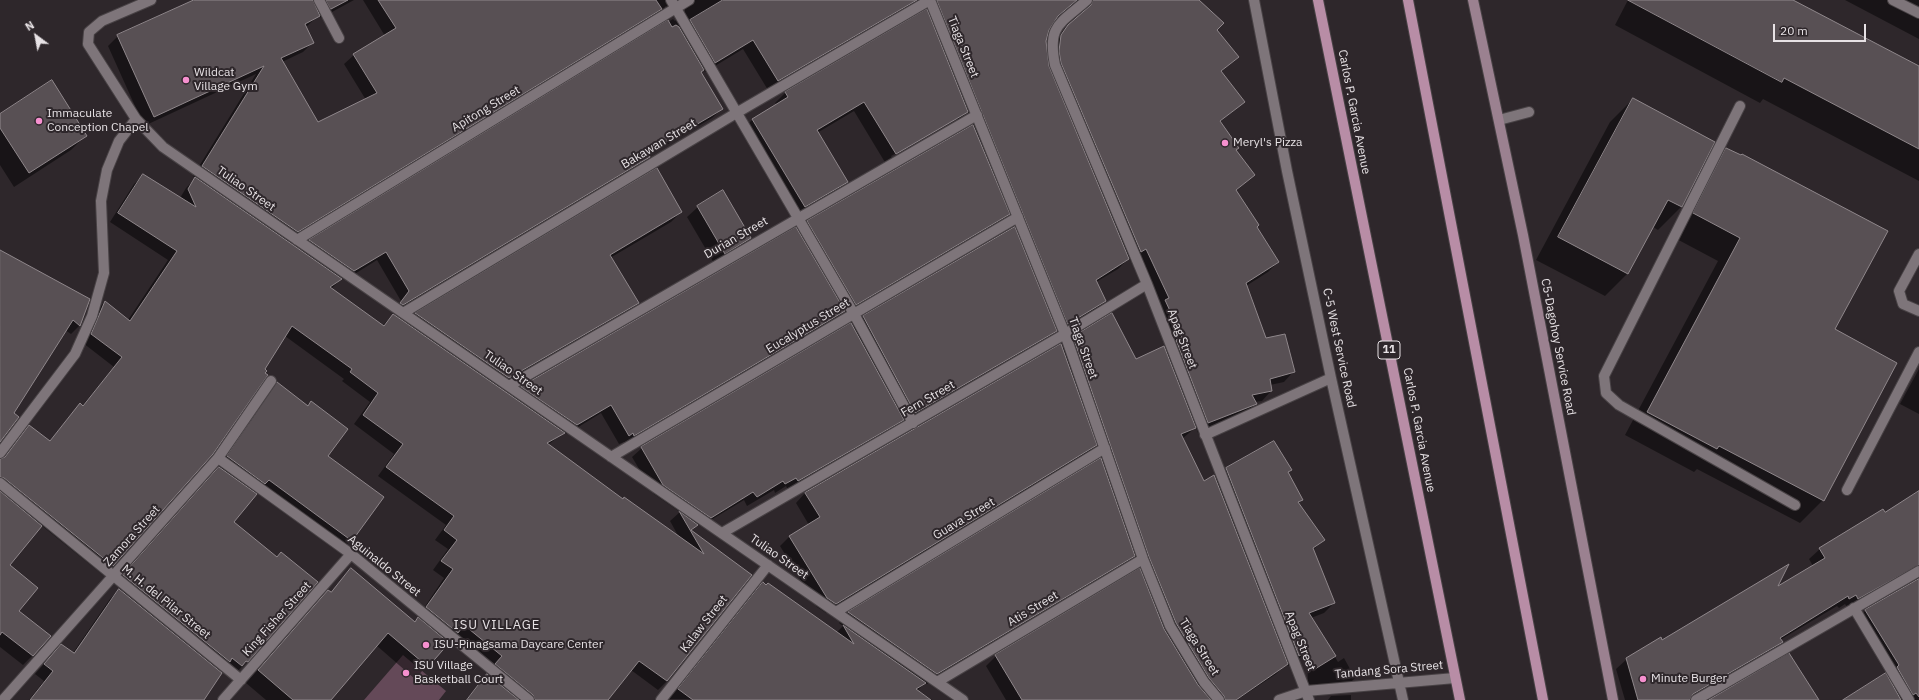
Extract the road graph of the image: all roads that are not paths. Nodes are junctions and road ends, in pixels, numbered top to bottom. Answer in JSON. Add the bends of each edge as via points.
{"nodes":[{"id":1,"x":151,"y":0,"type":"edge"},
{"id":2,"x":319,"y":0,"type":"edge"},
{"id":3,"x":689,"y":0,"type":"edge"},
{"id":4,"x":930,"y":0,"type":"edge"},
{"id":5,"x":1087,"y":0,"type":"edge"},
{"id":6,"x":1254,"y":0,"type":"edge"},
{"id":7,"x":1318,"y":0,"type":"edge"},
{"id":8,"x":1408,"y":0,"type":"edge"},
{"id":9,"x":1474,"y":0,"type":"edge"},
{"id":10,"x":1893,"y":0,"type":"edge"},
{"id":11,"x":673,"y":4,"type":"edge"},
{"id":12,"x":1919,"y":13,"type":"edge"},
{"id":13,"x":339,"y":38,"type":"dead end"},
{"id":14,"x":1740,"y":106,"type":"dead end"},
{"id":15,"x":738,"y":112,"type":"junction"},
{"id":16,"x":1529,"y":112,"type":"dead end"},
{"id":17,"x":977,"y":115,"type":"junction"},
{"id":18,"x":136,"y":119,"type":"junction"},
{"id":19,"x":1499,"y":120,"type":"junction"},
{"id":20,"x":798,"y":217,"type":"junction"},
{"id":21,"x":1018,"y":217,"type":"junction"},
{"id":22,"x":297,"y":240,"type":"junction"},
{"id":23,"x":1919,"y":254,"type":"edge"},
{"id":24,"x":1147,"y":284,"type":"junction"},
{"id":25,"x":1919,"y":311,"type":"edge"},
{"id":26,"x":403,"y":313,"type":"junction"},
{"id":27,"x":854,"y":314,"type":"junction"},
{"id":28,"x":1065,"y":334,"type":"junction"},
{"id":29,"x":1919,"y":352,"type":"edge"},
{"id":30,"x":1331,"y":378,"type":"junction"},
{"id":31,"x":271,"y":381,"type":"dead end"},
{"id":32,"x":509,"y":386,"type":"junction"},
{"id":33,"x":913,"y":423,"type":"junction"},
{"id":34,"x":1205,"y":436,"type":"junction"},
{"id":35,"x":1105,"y":448,"type":"junction"},
{"id":36,"x":0,"y":453,"type":"edge"},
{"id":37,"x":611,"y":457,"type":"junction"},
{"id":38,"x":218,"y":458,"type":"junction"},
{"id":39,"x":0,"y":483,"type":"edge"},
{"id":40,"x":1847,"y":490,"type":"dead end"},
{"id":41,"x":1795,"y":504,"type":"dead end"},
{"id":42,"x":722,"y":533,"type":"junction"},
{"id":43,"x":351,"y":554,"type":"junction"},
{"id":44,"x":1143,"y":559,"type":"junction"},
{"id":45,"x":768,"y":565,"type":"junction"},
{"id":46,"x":1919,"y":571,"type":"edge"},
{"id":47,"x":114,"y":576,"type":"junction"},
{"id":48,"x":1854,"y":608,"type":"junction"},
{"id":49,"x":836,"y":612,"type":"junction"},
{"id":50,"x":1456,"y":678,"type":"junction"},
{"id":51,"x":241,"y":680,"type":"junction"},
{"id":52,"x":937,"y":682,"type":"junction"},
{"id":53,"x":1400,"y":682,"type":"junction"},
{"id":54,"x":1307,"y":696,"type":"edge"},
{"id":55,"x":2,"y":700,"type":"edge"},
{"id":56,"x":223,"y":700,"type":"edge"},
{"id":57,"x":529,"y":700,"type":"edge"},
{"id":58,"x":661,"y":700,"type":"edge"},
{"id":59,"x":963,"y":700,"type":"edge"},
{"id":60,"x":1219,"y":700,"type":"edge"},
{"id":61,"x":1279,"y":700,"type":"edge"},
{"id":62,"x":1403,"y":700,"type":"edge"},
{"id":63,"x":1460,"y":700,"type":"edge"},
{"id":64,"x":1543,"y":700,"type":"edge"},
{"id":65,"x":1613,"y":700,"type":"edge"},
{"id":66,"x":1696,"y":700,"type":"edge"},
{"id":67,"x":1909,"y":700,"type":"edge"}],
"edges":[{"from":1,"to":18,"type":"street","name":"Tuliao Street","via":[[102,21],[89,32],[88,44]]},
{"from":2,"to":13,"type":"street"},
{"from":3,"to":11,"type":"street","name":"Apitong Street"},
{"from":4,"to":15,"type":"street","name":"Bakawan Street"},
{"from":4,"to":17,"type":"street","name":"Tiaga Street"},
{"from":5,"to":24,"type":"street","name":"Apag Street","via":[[1055,29],[1051,47],[1055,65]]},
{"from":6,"to":30,"type":"street","name":"C-5 West Service Road"},
{"from":7,"to":50,"type":"main road","name":"Carlos P. Garcia Avenue","number":"11"},
{"from":8,"to":64,"type":"main road"},
{"from":9,"to":19,"type":"main road","name":"C5-Dagohoy Service Road"},
{"from":10,"to":12,"type":"street"},
{"from":11,"to":15,"type":"street"},
{"from":11,"to":22,"type":"street","name":"Apitong Street"},
{"from":14,"to":41,"type":"street","via":[[1604,376],[1606,393],[1619,405]]},
{"from":15,"to":20,"type":"street"},
{"from":15,"to":26,"type":"street","name":"Bakawan Street"},
{"from":16,"to":19,"type":"street"},
{"from":17,"to":20,"type":"street","name":"Durian Street"},
{"from":17,"to":21,"type":"street","name":"Tiaga Street"},
{"from":18,"to":22,"type":"street","name":"Tuliao Street","via":[[163,147]]},
{"from":18,"to":36,"type":"street","via":[[119,141],[107,170],[101,201],[104,273],[92,316],[75,354]]},
{"from":19,"to":65,"type":"main road","name":"C5-Dagohoy Service Road"},
{"from":20,"to":27,"type":"street"},
{"from":20,"to":32,"type":"street","name":"Durian Street"},
{"from":21,"to":27,"type":"street","name":"Eucalyptus Street"},
{"from":21,"to":28,"type":"street","name":"Tiaga Street"},
{"from":22,"to":26,"type":"street","name":"Tuliao Street"},
{"from":23,"to":25,"type":"street","via":[[1899,291],[1903,304]]},
{"from":24,"to":28,"type":"street","name":"Fern Street"},
{"from":24,"to":34,"type":"street","name":"Apag Street"},
{"from":26,"to":32,"type":"street","name":"Tuliao Street"},
{"from":27,"to":33,"type":"street"},
{"from":27,"to":37,"type":"street","name":"Eucalyptus Street"},
{"from":28,"to":33,"type":"street","name":"Fern Street"},
{"from":28,"to":35,"type":"street","name":"Tiaga Street"},
{"from":29,"to":40,"type":"street"},
{"from":30,"to":34,"type":"street"},
{"from":30,"to":53,"type":"street","name":"C-5 West Service Road"},
{"from":31,"to":38,"type":"street","name":"Zamora Street"},
{"from":32,"to":37,"type":"street","name":"Tuliao Street"},
{"from":33,"to":42,"type":"street","name":"Fern Street"},
{"from":34,"to":54,"type":"street","name":"Apag Street"},
{"from":35,"to":44,"type":"street","name":"Tiaga Street"},
{"from":35,"to":49,"type":"street","name":"Guava Street"},
{"from":37,"to":42,"type":"street","name":"Tuliao Street"},
{"from":38,"to":43,"type":"street","name":"Aguinaldo Street"},
{"from":38,"to":47,"type":"street","name":"Zamora Street"},
{"from":39,"to":47,"type":"street","name":"M. H. del Pilar Street"},
{"from":42,"to":45,"type":"street","name":"Tuliao Street"},
{"from":43,"to":51,"type":"street","name":"King Fisher Street"},
{"from":43,"to":57,"type":"street","name":"Aguinaldo Street"},
{"from":44,"to":52,"type":"street","name":"Atis Street"},
{"from":44,"to":60,"type":"street","name":"Tiaga Street","via":[[1170,626],[1204,682]]},
{"from":45,"to":49,"type":"street","name":"Tuliao Street"},
{"from":45,"to":58,"type":"street","name":"Kalaw Street"},
{"from":46,"to":48,"type":"street"},
{"from":47,"to":51,"type":"street","name":"M. H. del Pilar Street"},
{"from":47,"to":55,"type":"street","name":"Zamora Street"},
{"from":48,"to":66,"type":"street"},
{"from":48,"to":67,"type":"street"},
{"from":49,"to":52,"type":"street","name":"Tuliao Street"},
{"from":50,"to":53,"type":"street","name":"Tandang Sora Street"},
{"from":50,"to":63,"type":"main road","name":"Carlos P. Garcia Avenue","number":"11"},
{"from":51,"to":56,"type":"street","name":"King Fisher Street"},
{"from":52,"to":59,"type":"street","name":"Tuliao Street"},
{"from":53,"to":54,"type":"street","name":"Tandang Sora Street"},
{"from":53,"to":62,"type":"street","name":"C-5 West Service Road"},
{"from":54,"to":61,"type":"street","name":"Tandang Sora Street"}]}
